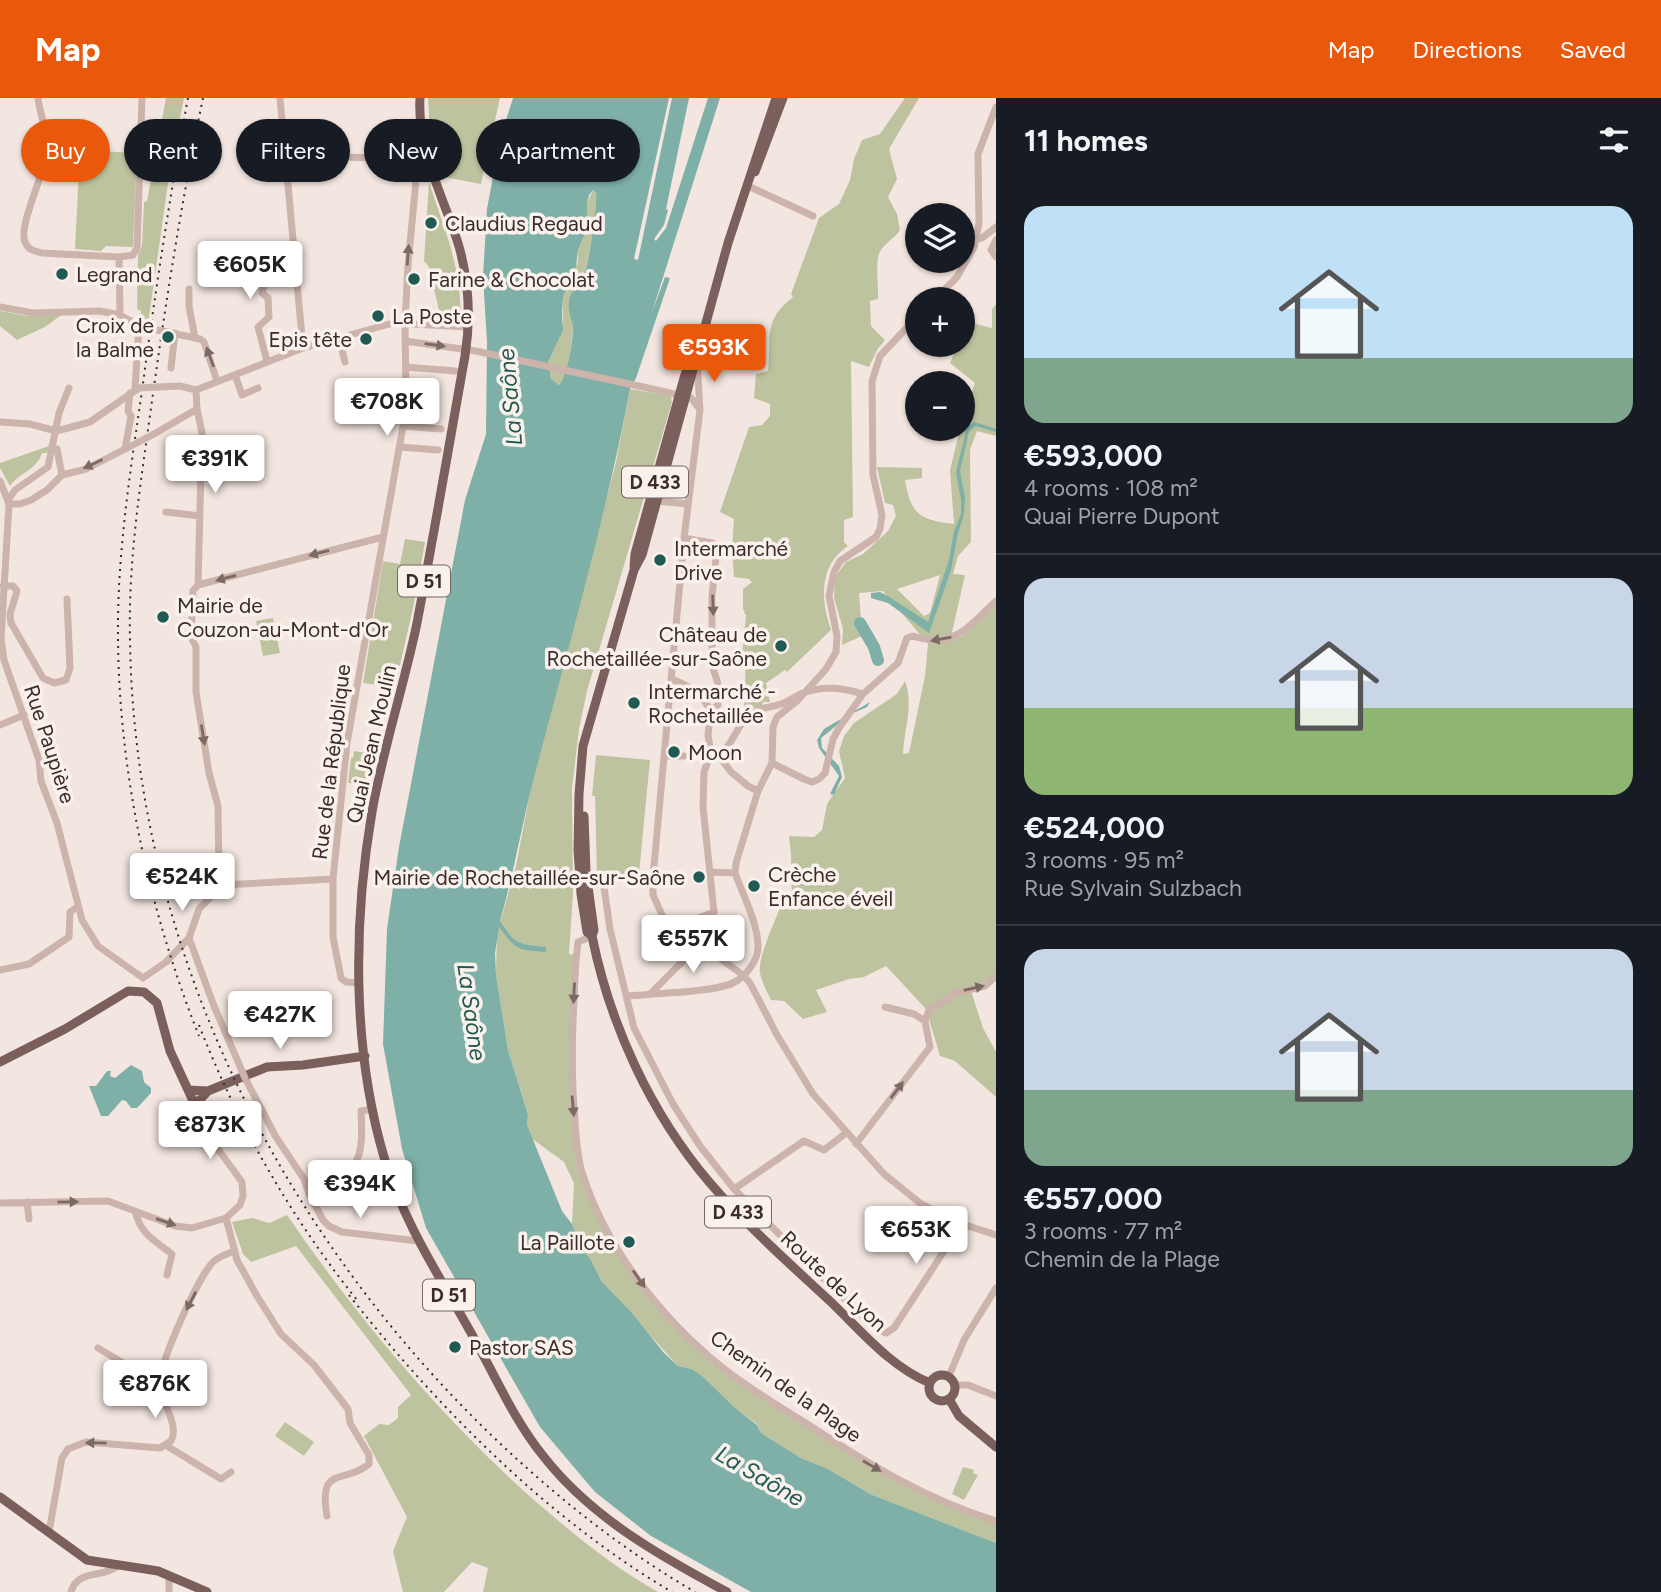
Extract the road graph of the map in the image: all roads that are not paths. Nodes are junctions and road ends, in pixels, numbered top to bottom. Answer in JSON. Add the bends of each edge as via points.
{"nodes":[{"id":1,"x":38,"y":98,"type":"edge"},
{"id":2,"x":142,"y":98,"type":"edge"},
{"id":3,"x":281,"y":98,"type":"edge"},
{"id":4,"x":420,"y":98,"type":"edge"},
{"id":5,"x":776,"y":98,"type":"edge"},
{"id":6,"x":783,"y":98,"type":"edge"},
{"id":7,"x":996,"y":107,"type":"edge"},
{"id":8,"x":283,"y":119,"type":"edge"},
{"id":9,"x":421,"y":119,"type":"edge"},
{"id":10,"x":996,"y":125,"type":"edge"},
{"id":11,"x":986,"y":131,"type":"junction"},
{"id":12,"x":288,"y":182,"type":"edge"},
{"id":13,"x":419,"y":182,"type":"edge"},
{"id":14,"x":432,"y":182,"type":"edge"},
{"id":15,"x":748,"y":186,"type":"junction"},
{"id":16,"x":813,"y":216,"type":"dead end"},
{"id":17,"x":995,"y":234,"type":"edge"},
{"id":18,"x":976,"y":240,"type":"junction"},
{"id":19,"x":119,"y":257,"type":"junction"},
{"id":20,"x":996,"y":257,"type":"edge"},
{"id":21,"x":298,"y":279,"type":"junction"},
{"id":22,"x":947,"y":287,"type":"edge"},
{"id":23,"x":190,"y":289,"type":"dead end"},
{"id":24,"x":0,"y":307,"type":"edge"},
{"id":25,"x":120,"y":315,"type":"junction"},
{"id":26,"x":405,"y":323,"type":"junction"},
{"id":27,"x":140,"y":327,"type":"junction"},
{"id":28,"x":468,"y":327,"type":"junction"},
{"id":29,"x":905,"y":330,"type":"edge"},
{"id":30,"x":171,"y":333,"type":"junction"},
{"id":31,"x":343,"y":337,"type":"junction"},
{"id":32,"x":195,"y":338,"type":"junction"},
{"id":33,"x":405,"y":341,"type":"junction"},
{"id":34,"x":701,"y":342,"type":"junction"},
{"id":35,"x":303,"y":348,"type":"junction"},
{"id":36,"x":470,"y":350,"type":"junction"},
{"id":37,"x":697,"y":360,"type":"junction"},
{"id":38,"x":267,"y":361,"type":"junction"},
{"id":39,"x":345,"y":362,"type":"dead end"},
{"id":40,"x":406,"y":367,"type":"junction"},
{"id":41,"x":171,"y":368,"type":"dead end"},
{"id":42,"x":455,"y":371,"type":"dead end"},
{"id":43,"x":235,"y":374,"type":"junction"},
{"id":44,"x":217,"y":381,"type":"junction"},
{"id":45,"x":69,"y":388,"type":"dead end"},
{"id":46,"x":258,"y":388,"type":"dead end"},
{"id":47,"x":135,"y":390,"type":"junction"},
{"id":48,"x":196,"y":390,"type":"junction"},
{"id":49,"x":683,"y":396,"type":"junction"},
{"id":50,"x":197,"y":409,"type":"junction"},
{"id":51,"x":700,"y":410,"type":"junction"},
{"id":52,"x":0,"y":422,"type":"edge"},
{"id":53,"x":403,"y":426,"type":"junction"},
{"id":54,"x":441,"y":429,"type":"dead end"},
{"id":55,"x":56,"y":431,"type":"junction"},
{"id":56,"x":400,"y":447,"type":"junction"},
{"id":57,"x":53,"y":448,"type":"junction"},
{"id":58,"x":127,"y":448,"type":"junction"},
{"id":59,"x":438,"y":450,"type":"dead end"},
{"id":60,"x":62,"y":475,"type":"junction"},
{"id":61,"x":0,"y":481,"type":"edge"},
{"id":62,"x":657,"y":501,"type":"junction"},
{"id":63,"x":9,"y":502,"type":"junction"},
{"id":64,"x":688,"y":505,"type":"junction"},
{"id":65,"x":166,"y":512,"type":"dead end"},
{"id":66,"x":4,"y":514,"type":"edge"},
{"id":67,"x":200,"y":516,"type":"junction"},
{"id":68,"x":383,"y":537,"type":"junction"},
{"id":69,"x":684,"y":538,"type":"junction"},
{"id":70,"x":634,"y":570,"type":"junction"},
{"id":71,"x":198,"y":585,"type":"junction"},
{"id":72,"x":3,"y":586,"type":"junction"},
{"id":73,"x":67,"y":599,"type":"dead end"},
{"id":74,"x":996,"y":601,"type":"edge"},
{"id":75,"x":671,"y":679,"type":"junction"},
{"id":76,"x":802,"y":694,"type":"junction"},
{"id":77,"x":863,"y":694,"type":"junction"},
{"id":78,"x":715,"y":707,"type":"junction"},
{"id":79,"x":24,"y":715,"type":"junction"},
{"id":80,"x":0,"y":725,"type":"edge"},
{"id":81,"x":702,"y":754,"type":"dead end"},
{"id":82,"x":715,"y":755,"type":"junction"},
{"id":83,"x":664,"y":756,"type":"junction"},
{"id":84,"x":684,"y":756,"type":"dead end"},
{"id":85,"x":772,"y":762,"type":"junction"},
{"id":86,"x":758,"y":792,"type":"junction"},
{"id":87,"x":710,"y":872,"type":"junction"},
{"id":88,"x":734,"y":873,"type":"junction"},
{"id":89,"x":653,"y":877,"type":"junction"},
{"id":90,"x":333,"y":879,"type":"junction"},
{"id":91,"x":222,"y":885,"type":"junction"},
{"id":92,"x":77,"y":907,"type":"junction"},
{"id":93,"x":675,"y":927,"type":"junction"},
{"id":94,"x":592,"y":936,"type":"junction"},
{"id":95,"x":190,"y":938,"type":"junction"},
{"id":96,"x":700,"y":944,"type":"junction"},
{"id":97,"x":0,"y":970,"type":"edge"},
{"id":98,"x":743,"y":975,"type":"junction"},
{"id":99,"x":140,"y":976,"type":"junction"},
{"id":100,"x":996,"y":976,"type":"edge"},
{"id":101,"x":359,"y":983,"type":"junction"},
{"id":102,"x":139,"y":991,"type":"junction"},
{"id":103,"x":651,"y":993,"type":"junction"},
{"id":104,"x":626,"y":996,"type":"junction"},
{"id":105,"x":885,"y":1007,"type":"dead end"},
{"id":106,"x":925,"y":1021,"type":"junction"},
{"id":107,"x":365,"y":1056,"type":"junction"},
{"id":108,"x":0,"y":1062,"type":"edge"},
{"id":109,"x":187,"y":1090,"type":"junction"},
{"id":110,"x":208,"y":1091,"type":"junction"},
{"id":111,"x":195,"y":1105,"type":"junction"},
{"id":112,"x":373,"y":1109,"type":"junction"},
{"id":113,"x":846,"y":1133,"type":"junction"},
{"id":114,"x":856,"y":1144,"type":"junction"},
{"id":115,"x":307,"y":1187,"type":"junction"},
{"id":116,"x":734,"y":1189,"type":"junction"},
{"id":117,"x":27,"y":1202,"type":"junction"},
{"id":118,"x":0,"y":1203,"type":"edge"},
{"id":119,"x":135,"y":1210,"type":"junction"},
{"id":120,"x":226,"y":1219,"type":"junction"},
{"id":121,"x":29,"y":1220,"type":"dead end"},
{"id":122,"x":965,"y":1225,"type":"junction"},
{"id":123,"x":996,"y":1235,"type":"edge"},
{"id":124,"x":418,"y":1241,"type":"junction"},
{"id":125,"x":234,"y":1251,"type":"junction"},
{"id":126,"x":167,"y":1275,"type":"dead end"},
{"id":127,"x":996,"y":1289,"type":"edge"},
{"id":128,"x":98,"y":1348,"type":"dead end"},
{"id":129,"x":949,"y":1376,"type":"junction"},
{"id":130,"x":160,"y":1381,"type":"junction"},
{"id":131,"x":930,"y":1383,"type":"junction"},
{"id":132,"x":956,"y":1385,"type":"junction"},
{"id":133,"x":996,"y":1396,"type":"edge"},
{"id":134,"x":949,"y":1399,"type":"junction"},
{"id":135,"x":167,"y":1446,"type":"junction"},
{"id":136,"x":996,"y":1447,"type":"edge"},
{"id":137,"x":231,"y":1472,"type":"dead end"},
{"id":138,"x":0,"y":1497,"type":"edge"},
{"id":139,"x":327,"y":1516,"type":"dead end"},
{"id":140,"x":996,"y":1521,"type":"edge"},
{"id":141,"x":49,"y":1532,"type":"junction"},
{"id":142,"x":119,"y":1565,"type":"junction"},
{"id":143,"x":169,"y":1576,"type":"junction"},
{"id":144,"x":71,"y":1592,"type":"edge"},
{"id":145,"x":169,"y":1592,"type":"edge"},
{"id":146,"x":207,"y":1592,"type":"edge"},
{"id":147,"x":727,"y":1592,"type":"edge"}],
"edges":[{"from":1,"to":19,"type":"street","via":[[47,152],[26,222],[25,244],[42,253]]},
{"from":2,"to":19,"type":"street","via":[[137,248],[133,255]]},
{"from":3,"to":8,"type":"street"},
{"from":4,"to":9,"type":"main road","number":"D 51"},
{"from":5,"to":15,"type":"main road","number":"D 433"},
{"from":6,"to":15,"type":"main road","number":"D 433"},
{"from":7,"to":11,"type":"street"},
{"from":10,"to":11,"type":"street"},
{"from":11,"to":18,"type":"street","via":[[978,154]]},
{"from":12,"to":21,"type":"street"},
{"from":26,"to":13,"type":"street","name":"Rue de la République","one_way":true,"via":[[410,228]]},
{"from":14,"to":28,"type":"main road","number":"D 51","via":[[460,252]]},
{"from":15,"to":16,"type":"street"},
{"from":15,"to":34,"type":"main road","number":"D 433"},
{"from":17,"to":18,"type":"street"},
{"from":17,"to":20,"type":"street","via":[[991,250]]},
{"from":18,"to":22,"type":"street","via":[[967,262]]},
{"from":19,"to":25,"type":"street"},
{"from":21,"to":35,"type":"street"},
{"from":21,"to":38,"type":"street","via":[[265,283],[262,293],[268,298],[269,317],[258,327]]},
{"from":23,"to":32,"type":"street"},
{"from":24,"to":25,"type":"street","via":[[33,313],[86,309]]},
{"from":25,"to":27,"type":"street"},
{"from":26,"to":28,"type":"street"},
{"from":26,"to":31,"type":"street"},
{"from":26,"to":33,"type":"street","name":"Rue de la République"},
{"from":27,"to":30,"type":"street","bridge":true},
{"from":27,"to":47,"type":"street"},
{"from":28,"to":36,"type":"main road","number":"D 51"},
{"from":29,"to":76,"type":"street","via":[[880,356],[872,381],[873,475],[882,515],[880,529],[876,537],[840,561],[834,572],[829,596],[836,652]]},
{"from":30,"to":32,"type":"street"},
{"from":30,"to":41,"type":"street"},
{"from":31,"to":35,"type":"street"},
{"from":31,"to":39,"type":"street"},
{"from":44,"to":32,"type":"street","one_way":true,"via":[[204,342]]},
{"from":33,"to":36,"type":"street","one_way":true},
{"from":33,"to":40,"type":"street","name":"Rue de la République"},
{"from":34,"to":37,"type":"main road","number":"D 433"},
{"from":34,"to":49,"type":"main road","number":"D 433","via":[[692,354]]},
{"from":35,"to":38,"type":"street"},
{"from":36,"to":49,"type":"street"},
{"from":36,"to":101,"type":"main road","name":"Quai Jean Moulin","number":"D 51","via":[[416,625],[372,810],[361,894]]},
{"from":37,"to":49,"type":"main road","number":"D 433"},
{"from":37,"to":51,"type":"street"},
{"from":38,"to":43,"type":"street"},
{"from":40,"to":42,"type":"street"},
{"from":40,"to":53,"type":"street","name":"Rue de la République"},
{"from":43,"to":44,"type":"street"},
{"from":43,"to":46,"type":"street","via":[[242,395]]},
{"from":44,"to":48,"type":"street"},
{"from":45,"to":55,"type":"street"},
{"from":47,"to":48,"type":"street","bridge":true,"via":[[180,386]]},
{"from":47,"to":55,"type":"street","via":[[90,422]]},
{"from":47,"to":58,"type":"street","via":[[128,411]]},
{"from":48,"to":50,"type":"street"},
{"from":49,"to":51,"type":"street","via":[[695,400]]},
{"from":49,"to":62,"type":"main road","name":"Route de Lyon","number":"D 433"},
{"from":49,"to":70,"type":"main road","name":"Route de Lyon","number":"D 433"},
{"from":50,"to":58,"type":"street","bridge":true},
{"from":50,"to":67,"type":"street","via":[[202,433]]},
{"from":51,"to":64,"type":"street"},
{"from":52,"to":55,"type":"street"},
{"from":53,"to":54,"type":"street"},
{"from":53,"to":56,"type":"street","name":"Rue de la République"},
{"from":55,"to":57,"type":"street"},
{"from":56,"to":59,"type":"street"},
{"from":56,"to":68,"type":"street","name":"Rue de la République"},
{"from":57,"to":60,"type":"street"},
{"from":57,"to":63,"type":"street","via":[[48,467],[15,490]]},
{"from":58,"to":60,"type":"street","one_way":true,"via":[[86,469]]},
{"from":60,"to":63,"type":"street","via":[[31,500]]},
{"from":61,"to":63,"type":"street"},
{"from":62,"to":64,"type":"street"},
{"from":62,"to":70,"type":"main road","name":"Route de Lyon","number":"D 433"},
{"from":63,"to":66,"type":"street","name":"Rue Paupière"},
{"from":64,"to":69,"type":"street"},
{"from":65,"to":67,"type":"street"},
{"from":66,"to":72,"type":"street","name":"Rue Paupière"},
{"from":67,"to":71,"type":"street"},
{"from":68,"to":71,"type":"street","one_way":true},
{"from":68,"to":90,"type":"street","name":"Rue de la République","via":[[347,743]]},
{"from":69,"to":75,"type":"street"},
{"from":69,"to":78,"type":"street","one_way":true,"via":[[717,548],[712,596],[712,665],[718,684]]},
{"from":70,"to":94,"type":"main road","name":"Route de Lyon","number":"D 433","via":[[589,733],[584,813]]},
{"from":71,"to":91,"type":"street","one_way":true,"via":[[193,592],[191,637],[196,647],[198,705],[218,806]]},
{"from":72,"to":73,"type":"street","via":[[17,591],[11,622],[43,678],[54,684],[66,680],[70,668]]},
{"from":72,"to":79,"type":"street","name":"Rue Paupière","via":[[4,660]]},
{"from":74,"to":77,"type":"street","one_way":true,"via":[[944,641],[907,638],[898,663]]},
{"from":75,"to":78,"type":"street","via":[[686,684]]},
{"from":75,"to":83,"type":"street"},
{"from":76,"to":77,"type":"street","via":[[836,688]]},
{"from":76,"to":82,"type":"street","via":[[758,708],[726,751]]},
{"from":76,"to":85,"type":"street","via":[[777,717]]},
{"from":77,"to":85,"type":"street","via":[[833,739],[820,779],[812,782]]},
{"from":78,"to":82,"type":"street","via":[[708,735]]},
{"from":79,"to":80,"type":"street"},
{"from":79,"to":92,"type":"street","name":"Rue Paupière","via":[[58,824]]},
{"from":81,"to":82,"type":"street"},
{"from":82,"to":86,"type":"street"},
{"from":82,"to":87,"type":"street","via":[[704,772]]},
{"from":83,"to":84,"type":"street"},
{"from":83,"to":89,"type":"street"},
{"from":85,"to":86,"type":"street"},
{"from":86,"to":88,"type":"street"},
{"from":87,"to":88,"type":"street"},
{"from":87,"to":93,"type":"street","via":[[714,912]]},
{"from":88,"to":98,"type":"street","via":[[757,933],[755,960]]},
{"from":89,"to":93,"type":"street","via":[[656,906]]},
{"from":89,"to":104,"type":"street","via":[[603,880]]},
{"from":90,"to":91,"type":"street"},
{"from":90,"to":101,"type":"street","name":"Rue de la République","via":[[333,937],[341,978]]},
{"from":91,"to":95,"type":"street","via":[[199,909]]},
{"from":92,"to":97,"type":"street","via":[[70,912],[69,937],[29,964]]},
{"from":92,"to":99,"type":"street","name":"Rue Paupière","via":[[98,946]]},
{"from":93,"to":96,"type":"street"},
{"from":94,"to":131,"type":"main road","name":"Route de Lyon","number":"D 433","via":[[605,988],[631,1055],[655,1104],[709,1182],[883,1351],[909,1373]]},
{"from":94,"to":140,"type":"street","name":"Chemin de la Plage","one_way":true,"via":[[577,945],[571,1059],[578,1153],[603,1222],[649,1293],[693,1343],[733,1375],[870,1465],[922,1493]]},
{"from":95,"to":99,"type":"street","via":[[166,962]]},
{"from":95,"to":115,"type":"street","via":[[243,1075]]},
{"from":96,"to":98,"type":"street"},
{"from":96,"to":103,"type":"street"},
{"from":98,"to":103,"type":"street","via":[[733,984]]},
{"from":98,"to":113,"type":"street","via":[[813,1094]]},
{"from":99,"to":102,"type":"street"},
{"from":106,"to":100,"type":"street","one_way":true,"via":[[929,1010],[949,997],[985,986]]},
{"from":101,"to":107,"type":"main road","number":"D 51"},
{"from":102,"to":108,"type":"main road","via":[[111,999]]},
{"from":102,"to":109,"type":"main road","via":[[157,1003]]},
{"from":103,"to":104,"type":"street"},
{"from":104,"to":116,"type":"street","via":[[637,1036],[673,1104]]},
{"from":105,"to":106,"type":"street"},
{"from":114,"to":106,"type":"street","one_way":true,"via":[[930,1047]]},
{"from":107,"to":110,"type":"main road","via":[[267,1067]]},
{"from":107,"to":112,"type":"main road","number":"D 51"},
{"from":109,"to":110,"type":"main road"},
{"from":109,"to":111,"type":"main road"},
{"from":110,"to":111,"type":"main road"},
{"from":111,"to":120,"type":"street","via":[[212,1140],[242,1182],[240,1205]]},
{"from":112,"to":115,"type":"street","via":[[361,1111],[360,1157],[351,1170]]},
{"from":112,"to":124,"type":"main road","number":"D 51","via":[[384,1157]]},
{"from":113,"to":114,"type":"street"},
{"from":113,"to":116,"type":"street","via":[[824,1150],[804,1142]]},
{"from":114,"to":122,"type":"street","via":[[920,1203]]},
{"from":115,"to":124,"type":"street","via":[[323,1220],[334,1230]]},
{"from":116,"to":122,"type":"street","via":[[886,1334]]},
{"from":117,"to":118,"type":"street"},
{"from":117,"to":119,"type":"street","one_way":true,"via":[[108,1201]]},
{"from":117,"to":121,"type":"street"},
{"from":119,"to":120,"type":"street","one_way":true,"via":[[192,1228]]},
{"from":119,"to":126,"type":"street","via":[[151,1240],[172,1254]]},
{"from":120,"to":125,"type":"street"},
{"from":122,"to":123,"type":"street"},
{"from":124,"to":147,"type":"main road","number":"D 51","via":[[515,1415],[556,1472],[622,1530]]},
{"from":125,"to":130,"type":"street","one_way":true,"via":[[212,1263],[174,1334]]},
{"from":125,"to":139,"type":"street","via":[[281,1334],[314,1365],[348,1409],[350,1423],[369,1455],[369,1464],[362,1470],[330,1482],[324,1494]]},
{"from":127,"to":129,"type":"street","via":[[964,1340]]},
{"from":128,"to":130,"type":"street"},
{"from":129,"to":131,"type":"main road","via":[[936,1376]]},
{"from":129,"to":132,"type":"main road"},
{"from":130,"to":135,"type":"street","via":[[174,1429]]},
{"from":131,"to":134,"type":"main road","via":[[934,1398]]},
{"from":132,"to":133,"type":"street","via":[[973,1386]]},
{"from":132,"to":134,"type":"main road"},
{"from":134,"to":136,"type":"main road","via":[[959,1416]]},
{"from":135,"to":137,"type":"street","via":[[221,1479]]},
{"from":135,"to":141,"type":"street","one_way":true,"via":[[86,1443],[68,1449],[62,1458]]},
{"from":138,"to":141,"type":"main road"},
{"from":141,"to":142,"type":"main road","via":[[87,1560]]},
{"from":142,"to":143,"type":"main road"},
{"from":142,"to":144,"type":"street","via":[[112,1572],[81,1578]]},
{"from":143,"to":145,"type":"street"},
{"from":143,"to":146,"type":"main road"}]}
